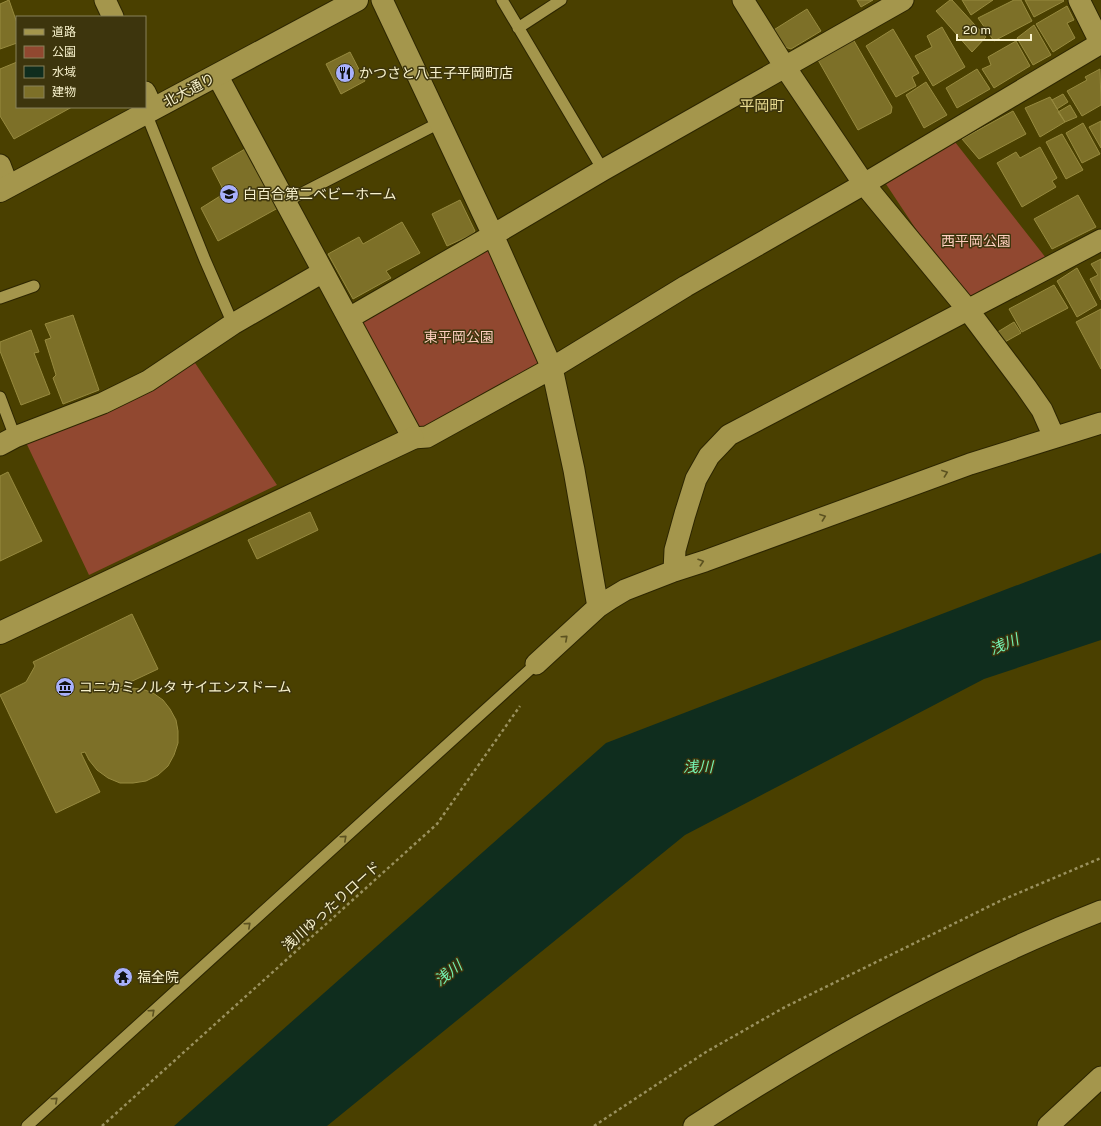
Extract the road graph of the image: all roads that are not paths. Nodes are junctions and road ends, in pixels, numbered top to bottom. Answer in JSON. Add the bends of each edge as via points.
{"nodes":[{"id":1,"x":105,"y":0,"type":"edge"},
{"id":2,"x":357,"y":0,"type":"edge"},
{"id":3,"x":382,"y":0,"type":"edge"},
{"id":4,"x":502,"y":0,"type":"edge"},
{"id":5,"x":560,"y":0,"type":"edge"},
{"id":6,"x":743,"y":0,"type":"edge"},
{"id":7,"x":903,"y":0,"type":"edge"},
{"id":8,"x":1079,"y":0,"type":"edge"},
{"id":9,"x":113,"y":16,"type":"edge"},
{"id":10,"x":518,"y":28,"type":"junction"},
{"id":11,"x":1101,"y":43,"type":"edge"},
{"id":12,"x":785,"y":67,"type":"junction"},
{"id":13,"x":217,"y":75,"type":"junction"},
{"id":14,"x":148,"y":104,"type":"edge"},
{"id":15,"x":141,"y":108,"type":"edge"},
{"id":16,"x":439,"y":123,"type":"junction"},
{"id":17,"x":0,"y":165,"type":"edge"},
{"id":18,"x":603,"y":170,"type":"junction"},
{"id":19,"x":864,"y":184,"type":"junction"},
{"id":20,"x":4,"y":189,"type":"edge"},
{"id":21,"x":285,"y":202,"type":"junction"},
{"id":22,"x":493,"y":235,"type":"junction"},
{"id":23,"x":1101,"y":240,"type":"edge"},
{"id":24,"x":323,"y":272,"type":"junction"},
{"id":25,"x":34,"y":286,"type":"dead end"},
{"id":26,"x":0,"y":298,"type":"edge"},
{"id":27,"x":968,"y":310,"type":"junction"},
{"id":28,"x":349,"y":318,"type":"junction"},
{"id":29,"x":233,"y":324,"type":"junction"},
{"id":30,"x":552,"y":368,"type":"junction"},
{"id":31,"x":0,"y":397,"type":"edge"},
{"id":32,"x":1101,"y":423,"type":"edge"},
{"id":33,"x":1054,"y":437,"type":"junction"},
{"id":34,"x":413,"y":438,"type":"junction"},
{"id":35,"x":7,"y":441,"type":"edge"},
{"id":36,"x":674,"y":571,"type":"junction"},
{"id":37,"x":598,"y":607,"type":"junction"},
{"id":38,"x":0,"y":633,"type":"edge"},
{"id":39,"x":536,"y":664,"type":"joint"},
{"id":40,"x":1101,"y":911,"type":"edge"},
{"id":41,"x":1101,"y":1077,"type":"edge"},
{"id":42,"x":27,"y":1126,"type":"edge"},
{"id":43,"x":694,"y":1126,"type":"edge"},
{"id":44,"x":1048,"y":1126,"type":"edge"}],
"edges":[{"from":1,"to":9,"type":"street"},
{"from":2,"to":13,"type":"street","name":"北大通り"},
{"from":3,"to":16,"type":"street"},
{"from":4,"to":10,"type":"lane"},
{"from":5,"to":10,"type":"lane"},
{"from":6,"to":12,"type":"street"},
{"from":7,"to":12,"type":"street"},
{"from":8,"to":11,"type":"street"},
{"from":10,"to":18,"type":"lane"},
{"from":11,"to":19,"type":"street"},
{"from":12,"to":18,"type":"street"},
{"from":12,"to":19,"type":"street"},
{"from":13,"to":14,"type":"street","name":"北大通り"},
{"from":13,"to":21,"type":"street"},
{"from":14,"to":29,"type":"lane","via":[[202,254]]},
{"from":15,"to":20,"type":"street","name":"北大通り"},
{"from":16,"to":21,"type":"lane"},
{"from":16,"to":22,"type":"street"},
{"from":17,"to":20,"type":"street"},
{"from":18,"to":22,"type":"street"},
{"from":19,"to":27,"type":"street"},
{"from":19,"to":30,"type":"street","via":[[686,286]]},
{"from":21,"to":24,"type":"street"},
{"from":22,"to":28,"type":"street"},
{"from":22,"to":30,"type":"street"},
{"from":23,"to":27,"type":"street"},
{"from":24,"to":28,"type":"street"},
{"from":24,"to":29,"type":"street"},
{"from":25,"to":26,"type":"lane"},
{"from":27,"to":33,"type":"street","via":[[1042,410]]},
{"from":27,"to":36,"type":"street","via":[[729,435],[709,456],[696,479],[675,550]]},
{"from":28,"to":34,"type":"street"},
{"from":29,"to":35,"type":"street","via":[[148,381],[103,403]]},
{"from":30,"to":34,"type":"street","via":[[427,437]]},
{"from":30,"to":37,"type":"street","via":[[574,470]]},
{"from":31,"to":35,"type":"lane"},
{"from":32,"to":33,"type":"street"},
{"from":36,"to":33,"type":"street","one_way":true,"via":[[970,464]]},
{"from":34,"to":38,"type":"street"},
{"from":36,"to":37,"type":"street","via":[[625,590]]},
{"from":39,"to":37,"type":"street","one_way":true},
{"from":42,"to":39,"type":"lane","one_way":true},
{"from":40,"to":43,"type":"street","via":[[992,958],[897,1004]]},
{"from":41,"to":44,"type":"street"}]}
